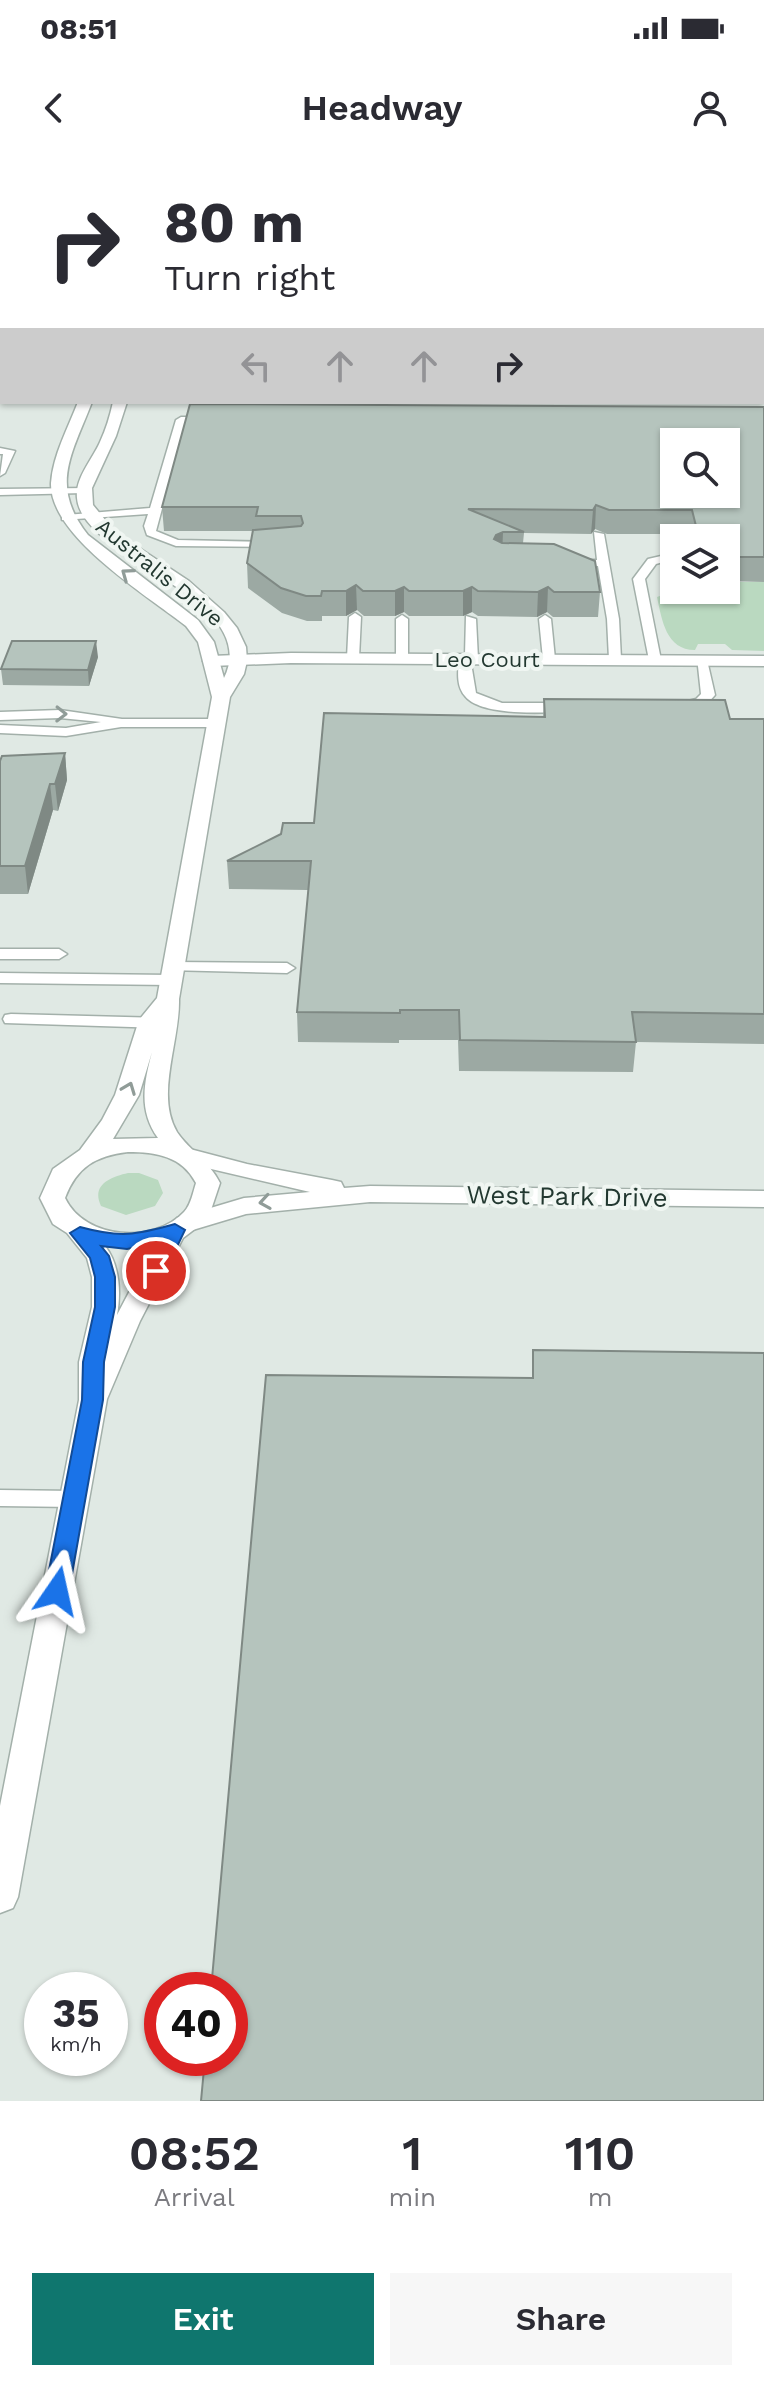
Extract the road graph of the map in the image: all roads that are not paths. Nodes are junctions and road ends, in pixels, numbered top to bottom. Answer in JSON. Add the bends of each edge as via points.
{"nodes":[{"id":1,"x":84,"y":404,"type":"edge"},
{"id":2,"x":119,"y":404,"type":"edge"},
{"id":3,"x":228,"y":421,"type":"edge"},
{"id":4,"x":0,"y":451,"type":"edge"},
{"id":5,"x":0,"y":473,"type":"edge"},
{"id":6,"x":84,"y":490,"type":"junction"},
{"id":7,"x":57,"y":491,"type":"junction"},
{"id":8,"x":0,"y":492,"type":"edge"},
{"id":9,"x":154,"y":511,"type":"junction"},
{"id":10,"x":91,"y":515,"type":"junction"},
{"id":11,"x":66,"y":518,"type":"junction"},
{"id":12,"x":598,"y":534,"type":"edge"},
{"id":13,"x":281,"y":545,"type":"edge"},
{"id":14,"x":660,"y":559,"type":"edge"},
{"id":15,"x":560,"y":562,"type":"edge"},
{"id":16,"x":603,"y":563,"type":"junction"},
{"id":17,"x":355,"y":617,"type":"edge"},
{"id":18,"x":402,"y":619,"type":"edge"},
{"id":19,"x":470,"y":619,"type":"edge"},
{"id":20,"x":545,"y":619,"type":"edge"},
{"id":21,"x":353,"y":658,"type":"junction"},
{"id":22,"x":402,"y":658,"type":"junction"},
{"id":23,"x":468,"y":659,"type":"junction"},
{"id":24,"x":549,"y":659,"type":"junction"},
{"id":25,"x":615,"y":659,"type":"junction"},
{"id":26,"x":239,"y":660,"type":"junction"},
{"id":27,"x":655,"y":660,"type":"junction"},
{"id":28,"x":701,"y":660,"type":"junction"},
{"id":29,"x":211,"y":661,"type":"junction"},
{"id":30,"x":764,"y":661,"type":"edge"},
{"id":31,"x":221,"y":697,"type":"junction"},
{"id":32,"x":583,"y":707,"type":"edge"},
{"id":33,"x":670,"y":708,"type":"edge"},
{"id":34,"x":0,"y":716,"type":"edge"},
{"id":35,"x":121,"y":723,"type":"junction"},
{"id":36,"x":216,"y":723,"type":"junction"},
{"id":37,"x":0,"y":729,"type":"edge"},
{"id":38,"x":0,"y":954,"type":"edge"},
{"id":39,"x":59,"y":954,"type":"dead end"},
{"id":40,"x":287,"y":968,"type":"dead end"},
{"id":41,"x":0,"y":978,"type":"edge"},
{"id":42,"x":170,"y":982,"type":"junction"},
{"id":43,"x":11,"y":1019,"type":"dead end"},
{"id":44,"x":160,"y":1023,"type":"junction"},
{"id":45,"x":89,"y":1154,"type":"junction"},
{"id":46,"x":183,"y":1154,"type":"junction"},
{"id":47,"x":370,"y":1194,"type":"junction"},
{"id":48,"x":764,"y":1199,"type":"edge"},
{"id":49,"x":181,"y":1227,"type":"junction"},
{"id":50,"x":80,"y":1233,"type":"junction"},
{"id":51,"x":93,"y":1400,"type":"junction"},
{"id":52,"x":0,"y":1498,"type":"edge"},
{"id":53,"x":74,"y":1499,"type":"junction"},
{"id":54,"x":0,"y":1897,"type":"edge"}],
"edges":[{"from":1,"to":7,"type":"street"},
{"from":2,"to":6,"type":"street","name":"Australis Drive"},
{"from":3,"to":9,"type":"lane","via":[[181,420]]},
{"from":4,"to":5,"type":"lane","via":[[10,451]]},
{"from":6,"to":7,"type":"lane"},
{"from":6,"to":10,"type":"street","name":"Australis Drive"},
{"from":7,"to":8,"type":"lane"},
{"from":7,"to":11,"type":"street","name":"Australis Drive"},
{"from":9,"to":10,"type":"lane"},
{"from":9,"to":13,"type":"lane","via":[[150,530],[163,540]]},
{"from":10,"to":11,"type":"lane"},
{"from":10,"to":26,"type":"street","name":"Australis Drive","via":[[110,535],[220,615],[235,637]]},
{"from":29,"to":11,"type":"street","name":"Australis Drive","one_way":true,"via":[[206,642],[192,623],[111,562]]},
{"from":12,"to":16,"type":"lane"},
{"from":14,"to":27,"type":"lane","via":[[643,567],[639,579]]},
{"from":15,"to":16,"type":"lane"},
{"from":16,"to":25,"type":"lane"},
{"from":17,"to":21,"type":"lane"},
{"from":18,"to":22,"type":"lane"},
{"from":19,"to":23,"type":"lane"},
{"from":20,"to":24,"type":"lane"},
{"from":21,"to":22,"type":"street","name":"Leo Court"},
{"from":21,"to":26,"type":"street","name":"Leo Court"},
{"from":22,"to":23,"type":"street","name":"Leo Court"},
{"from":23,"to":24,"type":"street","name":"Leo Court"},
{"from":23,"to":32,"type":"lane","via":[[467,690],[477,699],[510,707]]},
{"from":24,"to":25,"type":"street","name":"Leo Court"},
{"from":25,"to":27,"type":"street","name":"Leo Court"},
{"from":26,"to":29,"type":"street","name":"Leo Court"},
{"from":26,"to":31,"type":"street","name":"Australis Drive"},
{"from":27,"to":28,"type":"street","name":"Leo Court"},
{"from":28,"to":30,"type":"street","name":"Leo Court"},
{"from":28,"to":33,"type":"lane","via":[[708,695],[701,702]]},
{"from":29,"to":31,"type":"street","name":"Australis Drive"},
{"from":31,"to":36,"type":"street","name":"Australis Drive"},
{"from":34,"to":35,"type":"lane","one_way":true,"via":[[82,715]]},
{"from":35,"to":36,"type":"lane"},
{"from":35,"to":37,"type":"lane","via":[[66,732]]},
{"from":36,"to":42,"type":"street","name":"Australis Drive"},
{"from":38,"to":39,"type":"lane"},
{"from":40,"to":42,"type":"lane"},
{"from":41,"to":42,"type":"lane"},
{"from":42,"to":44,"type":"street","name":"Australis Drive"},
{"from":43,"to":44,"type":"lane"},
{"from":45,"to":44,"type":"street","name":"Australis Drive","one_way":true,"via":[[113,1122]]},
{"from":44,"to":46,"type":"street","name":"Australis Drive","via":[[167,1043],[154,1082],[158,1122]]},
{"from":45,"to":46,"type":"street","via":[[143,1144]]},
{"from":45,"to":50,"type":"street","via":[[59,1179],[54,1194],[60,1215]]},
{"from":46,"to":47,"type":"street","name":"West Park Drive","via":[[247,1172]]},
{"from":46,"to":49,"type":"street","via":[[197,1163],[208,1183],[204,1205]]},
{"from":47,"to":48,"type":"street","name":"West Park Drive"},
{"from":47,"to":49,"type":"street","name":"West Park Drive","one_way":true,"via":[[244,1206]]},
{"from":49,"to":50,"type":"street","via":[[160,1237],[127,1242]]},
{"from":49,"to":51,"type":"street","via":[[127,1321]]},
{"from":50,"to":51,"type":"street","via":[[99,1256],[105,1277]]},
{"from":51,"to":53,"type":"street"},
{"from":52,"to":53,"type":"lane"},
{"from":53,"to":54,"type":"street"}]}
